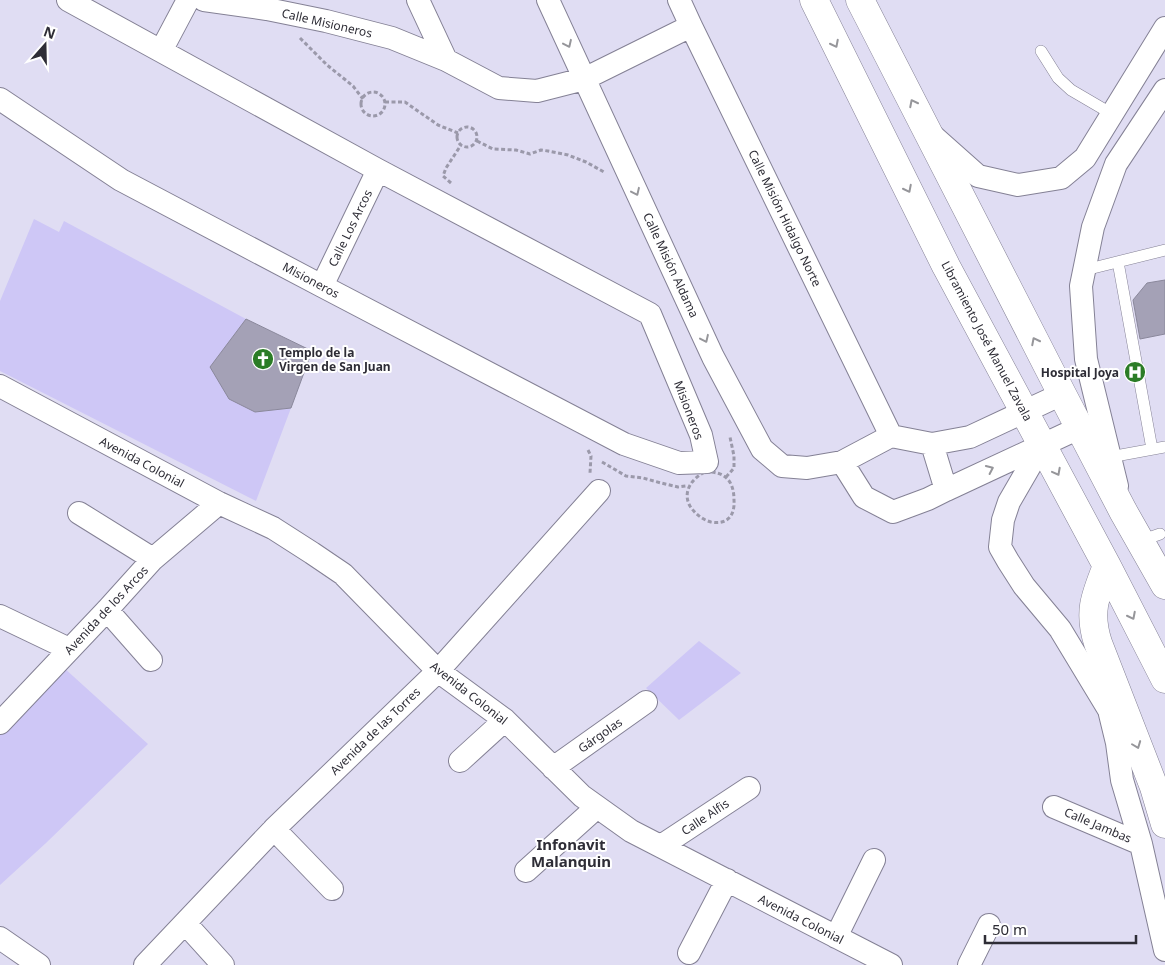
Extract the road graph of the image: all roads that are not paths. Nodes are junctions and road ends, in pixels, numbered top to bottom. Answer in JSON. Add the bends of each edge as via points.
{"nodes":[{"id":1,"x":68,"y":0,"type":"edge"},
{"id":2,"x":188,"y":0,"type":"edge"},
{"id":3,"x":204,"y":0,"type":"edge"},
{"id":4,"x":418,"y":0,"type":"edge"},
{"id":5,"x":548,"y":0,"type":"edge"},
{"id":6,"x":679,"y":0,"type":"edge"},
{"id":7,"x":814,"y":0,"type":"edge"},
{"id":8,"x":860,"y":0,"type":"edge"},
{"id":9,"x":691,"y":26,"type":"junction"},
{"id":10,"x":1165,"y":28,"type":"edge"},
{"id":11,"x":161,"y":51,"type":"junction"},
{"id":12,"x":1041,"y":51,"type":"dead end"},
{"id":13,"x":446,"y":60,"type":"junction"},
{"id":14,"x":584,"y":79,"type":"junction"},
{"id":15,"x":1165,"y":90,"type":"edge"},
{"id":16,"x":0,"y":99,"type":"edge"},
{"id":17,"x":1112,"y":114,"type":"junction"},
{"id":18,"x":926,"y":130,"type":"junction"},
{"id":19,"x":378,"y":170,"type":"junction"},
{"id":20,"x":1165,"y":250,"type":"edge"},
{"id":21,"x":1118,"y":262,"type":"junction"},
{"id":22,"x":1084,"y":270,"type":"junction"},
{"id":23,"x":322,"y":286,"type":"junction"},
{"id":24,"x":0,"y":386,"type":"edge"},
{"id":25,"x":1062,"y":394,"type":"junction"},
{"id":26,"x":1024,"y":412,"type":"junction"},
{"id":27,"x":1080,"y":428,"type":"junction"},
{"id":28,"x":891,"y":436,"type":"junction"},
{"id":29,"x":932,"y":444,"type":"junction"},
{"id":30,"x":1042,"y":445,"type":"junction"},
{"id":31,"x":1165,"y":447,"type":"edge"},
{"id":32,"x":1152,"y":449,"type":"junction"},
{"id":33,"x":1110,"y":457,"type":"junction"},
{"id":34,"x":842,"y":462,"type":"junction"},
{"id":35,"x":946,"y":490,"type":"junction"},
{"id":36,"x":599,"y":492,"type":"road end"},
{"id":37,"x":219,"y":503,"type":"junction"},
{"id":38,"x":1123,"y":511,"type":"junction"},
{"id":39,"x":79,"y":514,"type":"dead end"},
{"id":40,"x":153,"y":559,"type":"junction"},
{"id":41,"x":1107,"y":566,"type":"junction"},
{"id":42,"x":1165,"y":584,"type":"edge"},
{"id":43,"x":107,"y":610,"type":"junction"},
{"id":44,"x":0,"y":616,"type":"edge"},
{"id":45,"x":69,"y":650,"type":"junction"},
{"id":46,"x":151,"y":660,"type":"dead end"},
{"id":47,"x":438,"y":671,"type":"junction"},
{"id":48,"x":1165,"y":679,"type":"edge"},
{"id":49,"x":646,"y":702,"type":"dead end"},
{"id":50,"x":1116,"y":711,"type":"junction"},
{"id":51,"x":505,"y":720,"type":"junction"},
{"id":52,"x":0,"y":723,"type":"edge"},
{"id":53,"x":460,"y":761,"type":"dead end"},
{"id":54,"x":553,"y":768,"type":"junction"},
{"id":55,"x":749,"y":788,"type":"dead end"},
{"id":56,"x":597,"y":807,"type":"junction"},
{"id":57,"x":1054,"y":807,"type":"dead end"},
{"id":58,"x":1165,"y":824,"type":"edge"},
{"id":59,"x":274,"y":829,"type":"junction"},
{"id":60,"x":1140,"y":844,"type":"junction"},
{"id":61,"x":661,"y":846,"type":"junction"},
{"id":62,"x":874,"y":860,"type":"dead end"},
{"id":63,"x":526,"y":871,"type":"dead end"},
{"id":64,"x":727,"y":880,"type":"junction"},
{"id":65,"x":332,"y":889,"type":"dead end"},
{"id":66,"x":185,"y":923,"type":"junction"},
{"id":67,"x":989,"y":925,"type":"dead end"},
{"id":68,"x":836,"y":937,"type":"junction"},
{"id":69,"x":0,"y":938,"type":"edge"},
{"id":70,"x":1165,"y":950,"type":"edge"},
{"id":71,"x":689,"y":953,"type":"dead end"},
{"id":72,"x":39,"y":965,"type":"edge"},
{"id":73,"x":146,"y":965,"type":"edge"},
{"id":74,"x":223,"y":965,"type":"edge"},
{"id":75,"x":890,"y":965,"type":"edge"},
{"id":76,"x":970,"y":965,"type":"edge"}],
"edges":[{"from":1,"to":11,"type":"street","name":"Misioneros"},
{"from":2,"to":11,"type":"street"},
{"from":3,"to":13,"type":"street","name":"Calle Misioneros","via":[[326,20],[392,38]]},
{"from":4,"to":13,"type":"street"},
{"from":5,"to":14,"type":"street","name":"Calle Misión Aldama","one_way":true},
{"from":6,"to":9,"type":"street","name":"Calle Misión Hidalgo Norte"},
{"from":7,"to":26,"type":"main road","name":"Libramiento José Manuel Zavala","one_way":true,"via":[[946,266]]},
{"from":18,"to":8,"type":"main road","one_way":true},
{"from":9,"to":14,"type":"street","name":"Calle Misioneros"},
{"from":9,"to":28,"type":"street","name":"Calle Misión Hidalgo Norte"},
{"from":10,"to":17,"type":"street"},
{"from":11,"to":19,"type":"street","name":"Misioneros"},
{"from":12,"to":17,"type":"lane","via":[[1058,78],[1071,90]]},
{"from":13,"to":14,"type":"street","name":"Calle Misioneros","via":[[499,88],[537,91]]},
{"from":14,"to":34,"type":"street","name":"Calle Misión Aldama","one_way":true,"via":[[713,357],[762,449],[782,466],[807,468]]},
{"from":15,"to":22,"type":"street","via":[[1116,164],[1093,227]]},
{"from":16,"to":23,"type":"street","name":"Misioneros","via":[[121,180]]},
{"from":17,"to":18,"type":"street","via":[[1085,158],[1062,178],[1018,185],[978,176]]},
{"from":25,"to":18,"type":"main road","one_way":true},
{"from":19,"to":23,"type":"street","name":"Calle Los Arcos"},
{"from":19,"to":23,"type":"street","name":"Misioneros","via":[[650,314],[701,435],[707,462],[679,464],[624,444]]},
{"from":20,"to":21,"type":"lane"},
{"from":21,"to":22,"type":"lane"},
{"from":21,"to":32,"type":"lane"},
{"from":22,"to":33,"type":"street","via":[[1081,286],[1086,359]]},
{"from":24,"to":37,"type":"street","name":"Avenida Colonial"},
{"from":25,"to":26,"type":"street"},
{"from":25,"to":27,"type":"main road"},
{"from":26,"to":29,"type":"street","via":[[970,437]]},
{"from":26,"to":30,"type":"main road","name":"Libramiento José Manuel Zavala"},
{"from":27,"to":30,"type":"street"},
{"from":27,"to":38,"type":"main road"},
{"from":28,"to":29,"type":"street"},
{"from":28,"to":34,"type":"street","name":"Calle Misión Aldama"},
{"from":29,"to":35,"type":"street"},
{"from":35,"to":30,"type":"street","one_way":true},
{"from":30,"to":41,"type":"main road","name":"Libramiento José Manuel Zavala","one_way":true},
{"from":30,"to":50,"type":"street","via":[[1010,502],[1003,520],[1000,547],[1024,586],[1060,629]]},
{"from":31,"to":32,"type":"lane"},
{"from":32,"to":33,"type":"lane"},
{"from":33,"to":38,"type":"street"},
{"from":34,"to":35,"type":"street","via":[[864,497],[893,512]]},
{"from":36,"to":47,"type":"street","name":"Avenida de las Torres"},
{"from":37,"to":40,"type":"street","name":"Avenida de los Arcos"},
{"from":37,"to":47,"type":"street","name":"Avenida Colonial","via":[[273,528],[343,574]]},
{"from":38,"to":42,"type":"main road","via":[[1150,537]]},
{"from":39,"to":40,"type":"street"},
{"from":40,"to":43,"type":"street","name":"Avenida de los Arcos"},
{"from":41,"to":48,"type":"main road","name":"Libramiento José Manuel Zavala","one_way":true},
{"from":41,"to":50,"type":"main road","via":[[1098,586],[1093,618]]},
{"from":43,"to":45,"type":"street","name":"Avenida de los Arcos"},
{"from":43,"to":46,"type":"street"},
{"from":44,"to":45,"type":"street"},
{"from":45,"to":52,"type":"street","name":"Avenida de los Arcos"},
{"from":47,"to":51,"type":"street","name":"Avenida Colonial"},
{"from":47,"to":59,"type":"street","name":"Avenida de las Torres"},
{"from":49,"to":54,"type":"street","name":"Gárgolas"},
{"from":50,"to":58,"type":"main road","one_way":true,"via":[[1154,787]]},
{"from":50,"to":60,"type":"street","via":[[1122,780]]},
{"from":51,"to":53,"type":"street"},
{"from":51,"to":54,"type":"street","name":"Avenida Colonial"},
{"from":54,"to":56,"type":"street","name":"Avenida Colonial"},
{"from":55,"to":61,"type":"street","name":"Calle Alfis"},
{"from":56,"to":61,"type":"street","name":"Avenida Colonial","via":[[631,831]]},
{"from":56,"to":63,"type":"street"},
{"from":57,"to":60,"type":"street","name":"Calle Jambas"},
{"from":59,"to":65,"type":"street"},
{"from":59,"to":66,"type":"street","name":"Avenida de las Torres"},
{"from":60,"to":70,"type":"street"},
{"from":61,"to":64,"type":"street","name":"Avenida Colonial"},
{"from":62,"to":68,"type":"street"},
{"from":64,"to":68,"type":"street","name":"Avenida Colonial"},
{"from":64,"to":71,"type":"street"},
{"from":66,"to":73,"type":"street","name":"Avenida de las Torres"},
{"from":66,"to":74,"type":"street"},
{"from":67,"to":76,"type":"street"},
{"from":68,"to":75,"type":"street","name":"Avenida Colonial"},
{"from":69,"to":72,"type":"street"}]}
